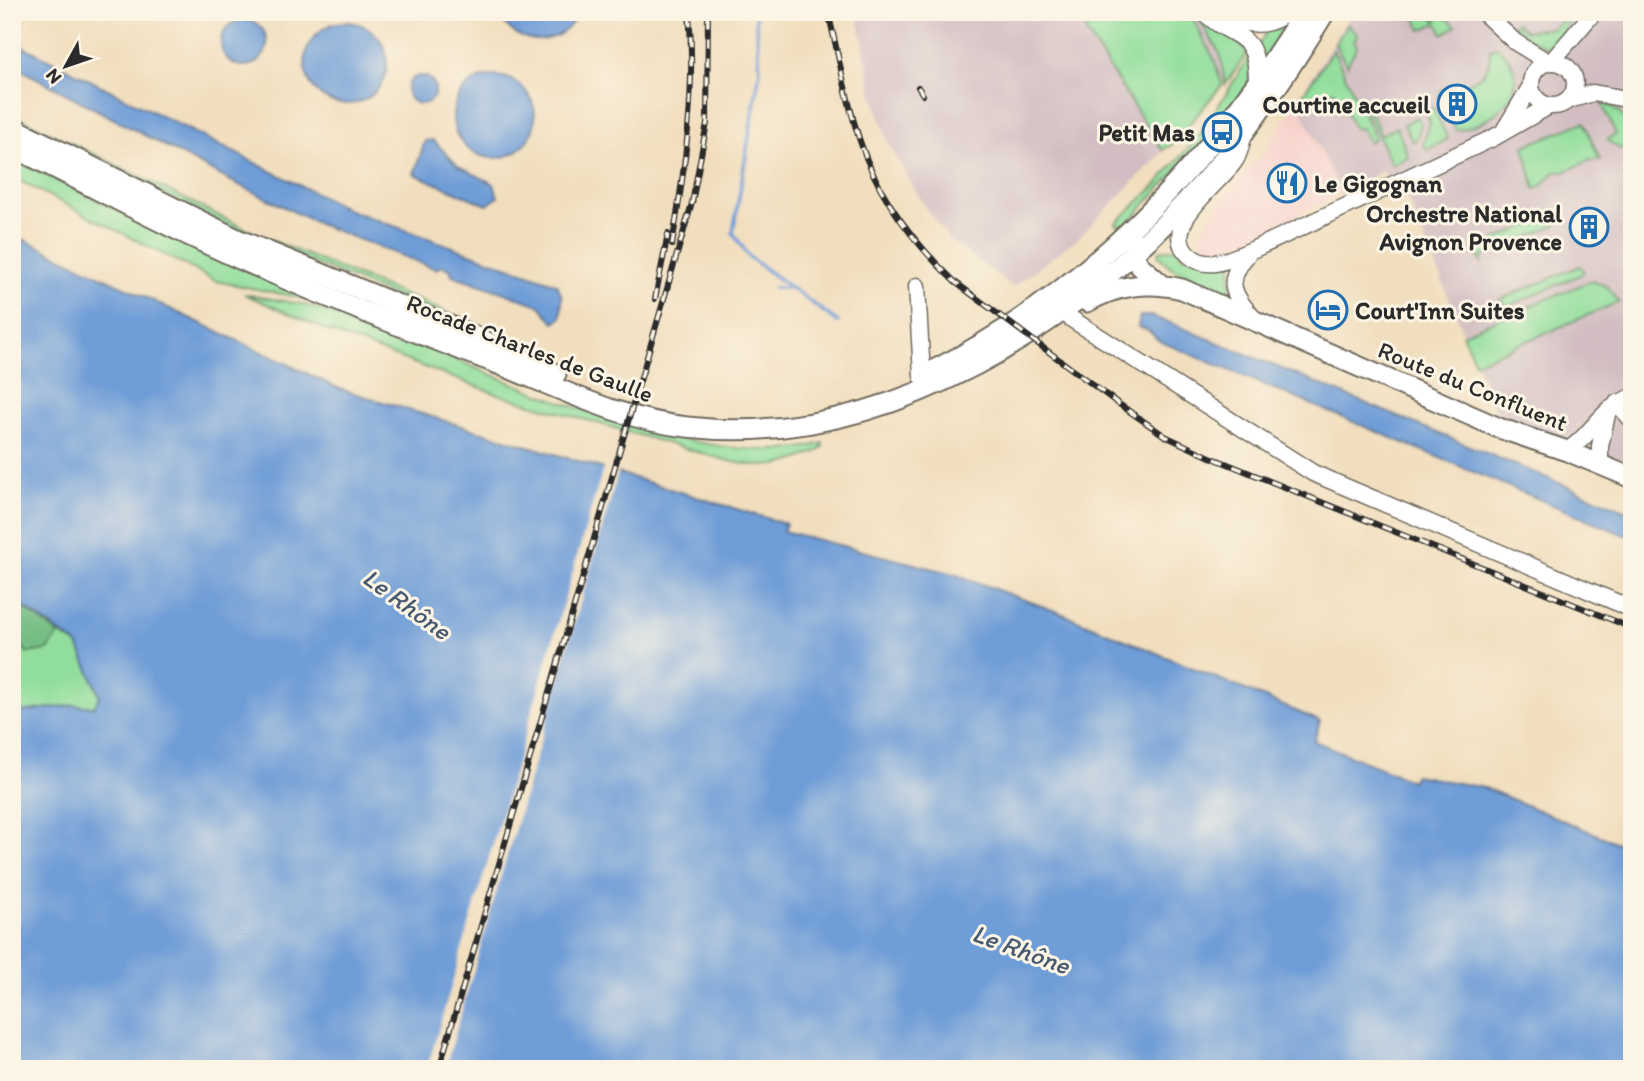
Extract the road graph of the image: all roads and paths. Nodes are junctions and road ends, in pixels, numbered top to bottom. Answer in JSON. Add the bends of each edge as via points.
{"nodes":[{"id":1,"x":1205,"y":12,"type":"edge"},
{"id":2,"x":1222,"y":12,"type":"edge"},
{"id":3,"x":1287,"y":12,"type":"edge"},
{"id":4,"x":1304,"y":12,"type":"edge"},
{"id":5,"x":1325,"y":12,"type":"edge"},
{"id":6,"x":1483,"y":12,"type":"edge"},
{"id":7,"x":1594,"y":12,"type":"edge"},
{"id":8,"x":1580,"y":28,"type":"junction"},
{"id":9,"x":1515,"y":42,"type":"junction"},
{"id":10,"x":1550,"y":62,"type":"junction"},
{"id":11,"x":1574,"y":76,"type":"junction"},
{"id":12,"x":1531,"y":82,"type":"junction"},
{"id":13,"x":1257,"y":84,"type":"junction"},
{"id":14,"x":1593,"y":93,"type":"junction"},
{"id":15,"x":1569,"y":100,"type":"junction"},
{"id":16,"x":1632,"y":100,"type":"edge"},
{"id":17,"x":1549,"y":106,"type":"junction"},
{"id":18,"x":12,"y":127,"type":"edge"},
{"id":19,"x":1245,"y":132,"type":"junction"},
{"id":20,"x":1503,"y":132,"type":"junction"},
{"id":21,"x":12,"y":147,"type":"edge"},
{"id":22,"x":1203,"y":156,"type":"junction"},
{"id":23,"x":1110,"y":247,"type":"junction"},
{"id":24,"x":1136,"y":248,"type":"junction"},
{"id":25,"x":1250,"y":251,"type":"junction"},
{"id":26,"x":1161,"y":284,"type":"junction"},
{"id":27,"x":917,"y":286,"type":"dead end"},
{"id":28,"x":1182,"y":289,"type":"junction"},
{"id":29,"x":1063,"y":316,"type":"junction"},
{"id":30,"x":1256,"y":321,"type":"junction"},
{"id":31,"x":922,"y":376,"type":"junction"},
{"id":32,"x":1619,"y":403,"type":"edge"},
{"id":33,"x":1632,"y":420,"type":"edge"},
{"id":34,"x":1567,"y":451,"type":"junction"},
{"id":35,"x":1600,"y":465,"type":"junction"},
{"id":36,"x":1632,"y":478,"type":"edge"},
{"id":37,"x":1632,"y":609,"type":"edge"}],
"edges":[{"from":1,"to":13,"type":"street","via":[[1248,44],[1256,62]]},
{"from":2,"to":3,"type":"street","via":[[1252,24],[1268,23]]},
{"from":4,"to":13,"type":"main road","name":"Rocade Charles de Gaulle"},
{"from":5,"to":19,"type":"main road","name":"Rocade Charles de Gaulle"},
{"from":6,"to":9,"type":"street"},
{"from":7,"to":8,"type":"street"},
{"from":8,"to":10,"type":"street"},
{"from":8,"to":11,"type":"street"},
{"from":9,"to":10,"type":"street"},
{"from":9,"to":12,"type":"street"},
{"from":10,"to":11,"type":"street","via":[[1563,64]]},
{"from":10,"to":12,"type":"street","via":[[1537,68]]},
{"from":11,"to":14,"type":"street"},
{"from":11,"to":15,"type":"street"},
{"from":12,"to":17,"type":"street","via":[[1536,99]]},
{"from":12,"to":20,"type":"street"},
{"from":13,"to":22,"type":"main road","name":"Rocade Charles de Gaulle"},
{"from":14,"to":15,"type":"street"},
{"from":14,"to":16,"type":"street"},
{"from":15,"to":17,"type":"street"},
{"from":17,"to":20,"type":"street"},
{"from":18,"to":31,"type":"main road","name":"Rocade Charles de Gaulle","via":[[265,251],[594,390],[652,408],[706,418],[775,416],[849,403]]},
{"from":19,"to":24,"type":"main road","name":"Rocade Charles de Gaulle","via":[[1210,176]]},
{"from":19,"to":25,"type":"street","via":[[1236,160],[1183,221],[1181,240],[1190,256],[1206,264]]},
{"from":20,"to":25,"type":"street"},
{"from":21,"to":29,"type":"main road","name":"Rocade Charles de Gaulle","via":[[271,273],[609,408],[684,427],[758,430],[867,410],[936,383]]},
{"from":22,"to":23,"type":"main road","name":"Rocade Charles de Gaulle","via":[[1153,210]]},
{"from":22,"to":24,"type":"main road","via":[[1181,192],[1142,230]]},
{"from":23,"to":24,"type":"main road"},
{"from":23,"to":31,"type":"main road","name":"Rocade Charles de Gaulle","via":[[986,341]]},
{"from":24,"to":26,"type":"main road","via":[[1139,265]]},
{"from":24,"to":28,"type":"main road"},
{"from":24,"to":29,"type":"main road","name":"Rocade Charles de Gaulle"},
{"from":25,"to":30,"type":"street","via":[[1235,269],[1233,281],[1235,294]]},
{"from":26,"to":28,"type":"main road"},
{"from":26,"to":29,"type":"main road","via":[[1126,286]]},
{"from":27,"to":31,"type":"street"},
{"from":28,"to":30,"type":"main road","name":"Route du Confluent"},
{"from":29,"to":37,"type":"street","via":[[1313,473]]},
{"from":30,"to":34,"type":"main road","name":"Route du Confluent","via":[[1499,428]]},
{"from":32,"to":33,"type":"street"},
{"from":32,"to":34,"type":"street"},
{"from":32,"to":35,"type":"street","via":[[1600,446]]},
{"from":34,"to":35,"type":"main road","name":"Route du Confluent"},
{"from":35,"to":36,"type":"main road","name":"Route du Confluent"}]}
